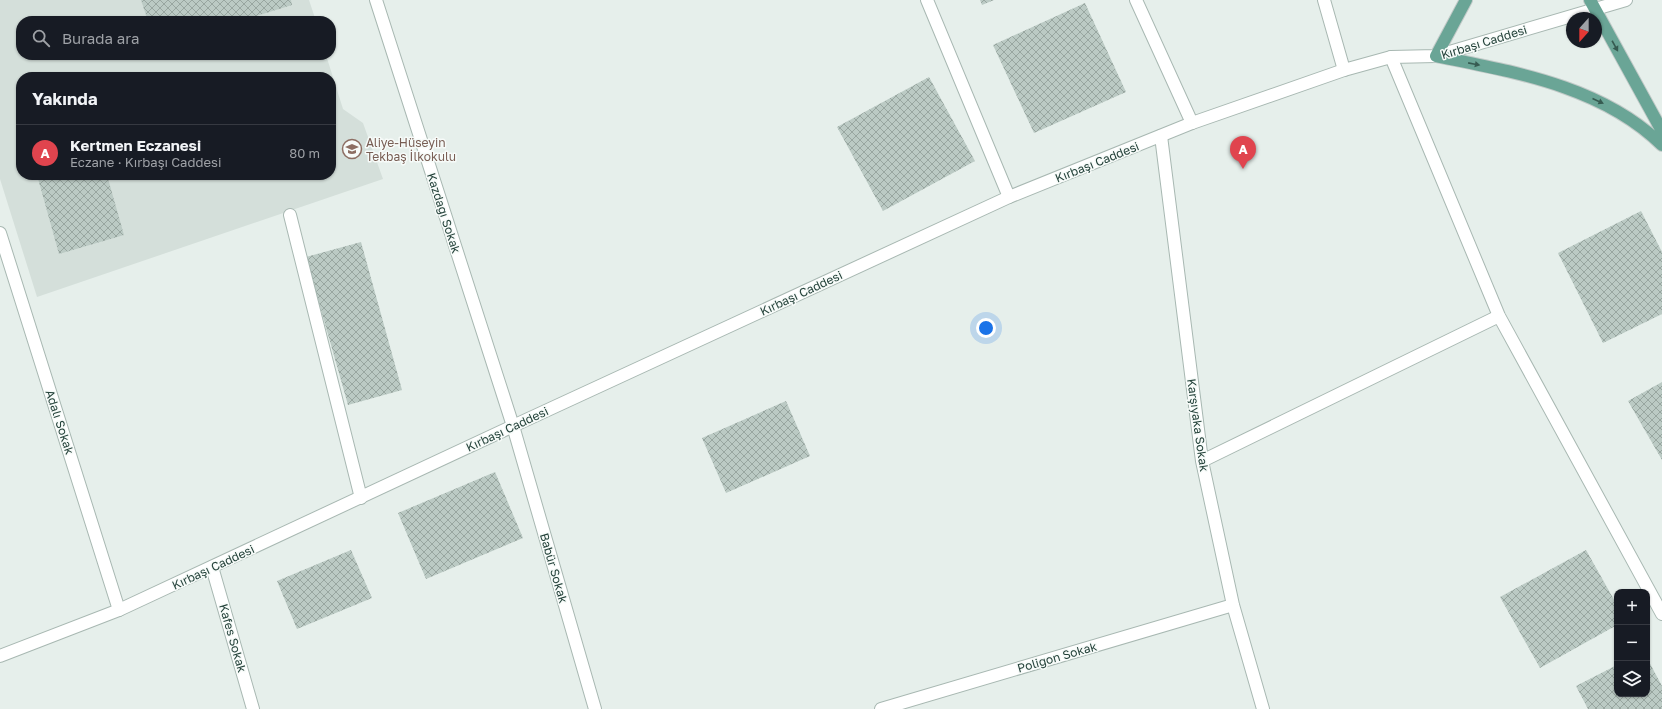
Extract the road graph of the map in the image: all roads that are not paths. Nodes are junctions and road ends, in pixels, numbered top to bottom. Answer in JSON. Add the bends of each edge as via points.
{"nodes":[{"id":1,"x":376,"y":0,"type":"edge"},
{"id":2,"x":927,"y":0,"type":"edge"},
{"id":3,"x":1136,"y":0,"type":"edge"},
{"id":4,"x":1324,"y":0,"type":"edge"},
{"id":5,"x":1466,"y":0,"type":"edge"},
{"id":6,"x":1626,"y":0,"type":"edge"},
{"id":7,"x":1592,"y":4,"type":"edge"},
{"id":8,"x":1436,"y":56,"type":"junction"},
{"id":9,"x":1391,"y":57,"type":"junction"},
{"id":10,"x":1344,"y":70,"type":"junction"},
{"id":11,"x":1192,"y":123,"type":"junction"},
{"id":12,"x":1662,"y":131,"type":"edge"},
{"id":13,"x":1161,"y":136,"type":"junction"},
{"id":14,"x":1662,"y":145,"type":"edge"},
{"id":15,"x":1009,"y":196,"type":"junction"},
{"id":16,"x":290,"y":215,"type":"dead end"},
{"id":17,"x":0,"y":233,"type":"edge"},
{"id":18,"x":1499,"y":316,"type":"junction"},
{"id":19,"x":513,"y":426,"type":"junction"},
{"id":20,"x":1202,"y":461,"type":"junction"},
{"id":21,"x":360,"y":498,"type":"junction"},
{"id":22,"x":212,"y":567,"type":"junction"},
{"id":23,"x":1233,"y":605,"type":"junction"},
{"id":24,"x":119,"y":610,"type":"junction"},
{"id":25,"x":1662,"y":614,"type":"edge"},
{"id":26,"x":0,"y":656,"type":"edge"},
{"id":27,"x":253,"y":709,"type":"edge"},
{"id":28,"x":595,"y":709,"type":"edge"},
{"id":29,"x":881,"y":709,"type":"edge"},
{"id":30,"x":1263,"y":709,"type":"edge"}],
"edges":[{"from":1,"to":19,"type":"street","name":"Kazdağı Sokak"},
{"from":2,"to":15,"type":"street"},
{"from":3,"to":11,"type":"street"},
{"from":4,"to":10,"type":"street"},
{"from":5,"to":8,"type":"main road"},
{"from":6,"to":7,"type":"street","name":"Kırbaşı Caddesi"},
{"from":7,"to":8,"type":"street","name":"Kırbaşı Caddesi"},
{"from":7,"to":12,"type":"main road","one_way":true},
{"from":8,"to":9,"type":"street","name":"Kırbaşı Caddesi"},
{"from":8,"to":14,"type":"main road","one_way":true,"via":[[1516,72],[1574,91],[1602,103],[1632,121]]},
{"from":9,"to":10,"type":"street","name":"Kırbaşı Caddesi"},
{"from":9,"to":18,"type":"street"},
{"from":10,"to":11,"type":"street","name":"Kırbaşı Caddesi"},
{"from":11,"to":13,"type":"street","name":"Kırbaşı Caddesi"},
{"from":13,"to":15,"type":"street","name":"Kırbaşı Caddesi"},
{"from":13,"to":20,"type":"street","name":"Karşıyaka Sokak"},
{"from":15,"to":19,"type":"street","name":"Kırbaşı Caddesi"},
{"from":16,"to":21,"type":"street"},
{"from":17,"to":24,"type":"street","name":"Adalı Sokak"},
{"from":18,"to":20,"type":"street"},
{"from":18,"to":25,"type":"street"},
{"from":19,"to":21,"type":"street","name":"Kırbaşı Caddesi"},
{"from":19,"to":28,"type":"street","name":"Babür Sokak"},
{"from":20,"to":23,"type":"street","name":"Karşıyaka Sokak"},
{"from":21,"to":22,"type":"street","name":"Kırbaşı Caddesi"},
{"from":22,"to":24,"type":"street","name":"Kırbaşı Caddesi"},
{"from":22,"to":27,"type":"street","name":"Kafes Sokak"},
{"from":23,"to":29,"type":"street","name":"Poligon Sokak"},
{"from":23,"to":30,"type":"street","name":"Karşıyaka Sokak"},
{"from":24,"to":26,"type":"street","name":"Kırbaşı Caddesi"}]}
